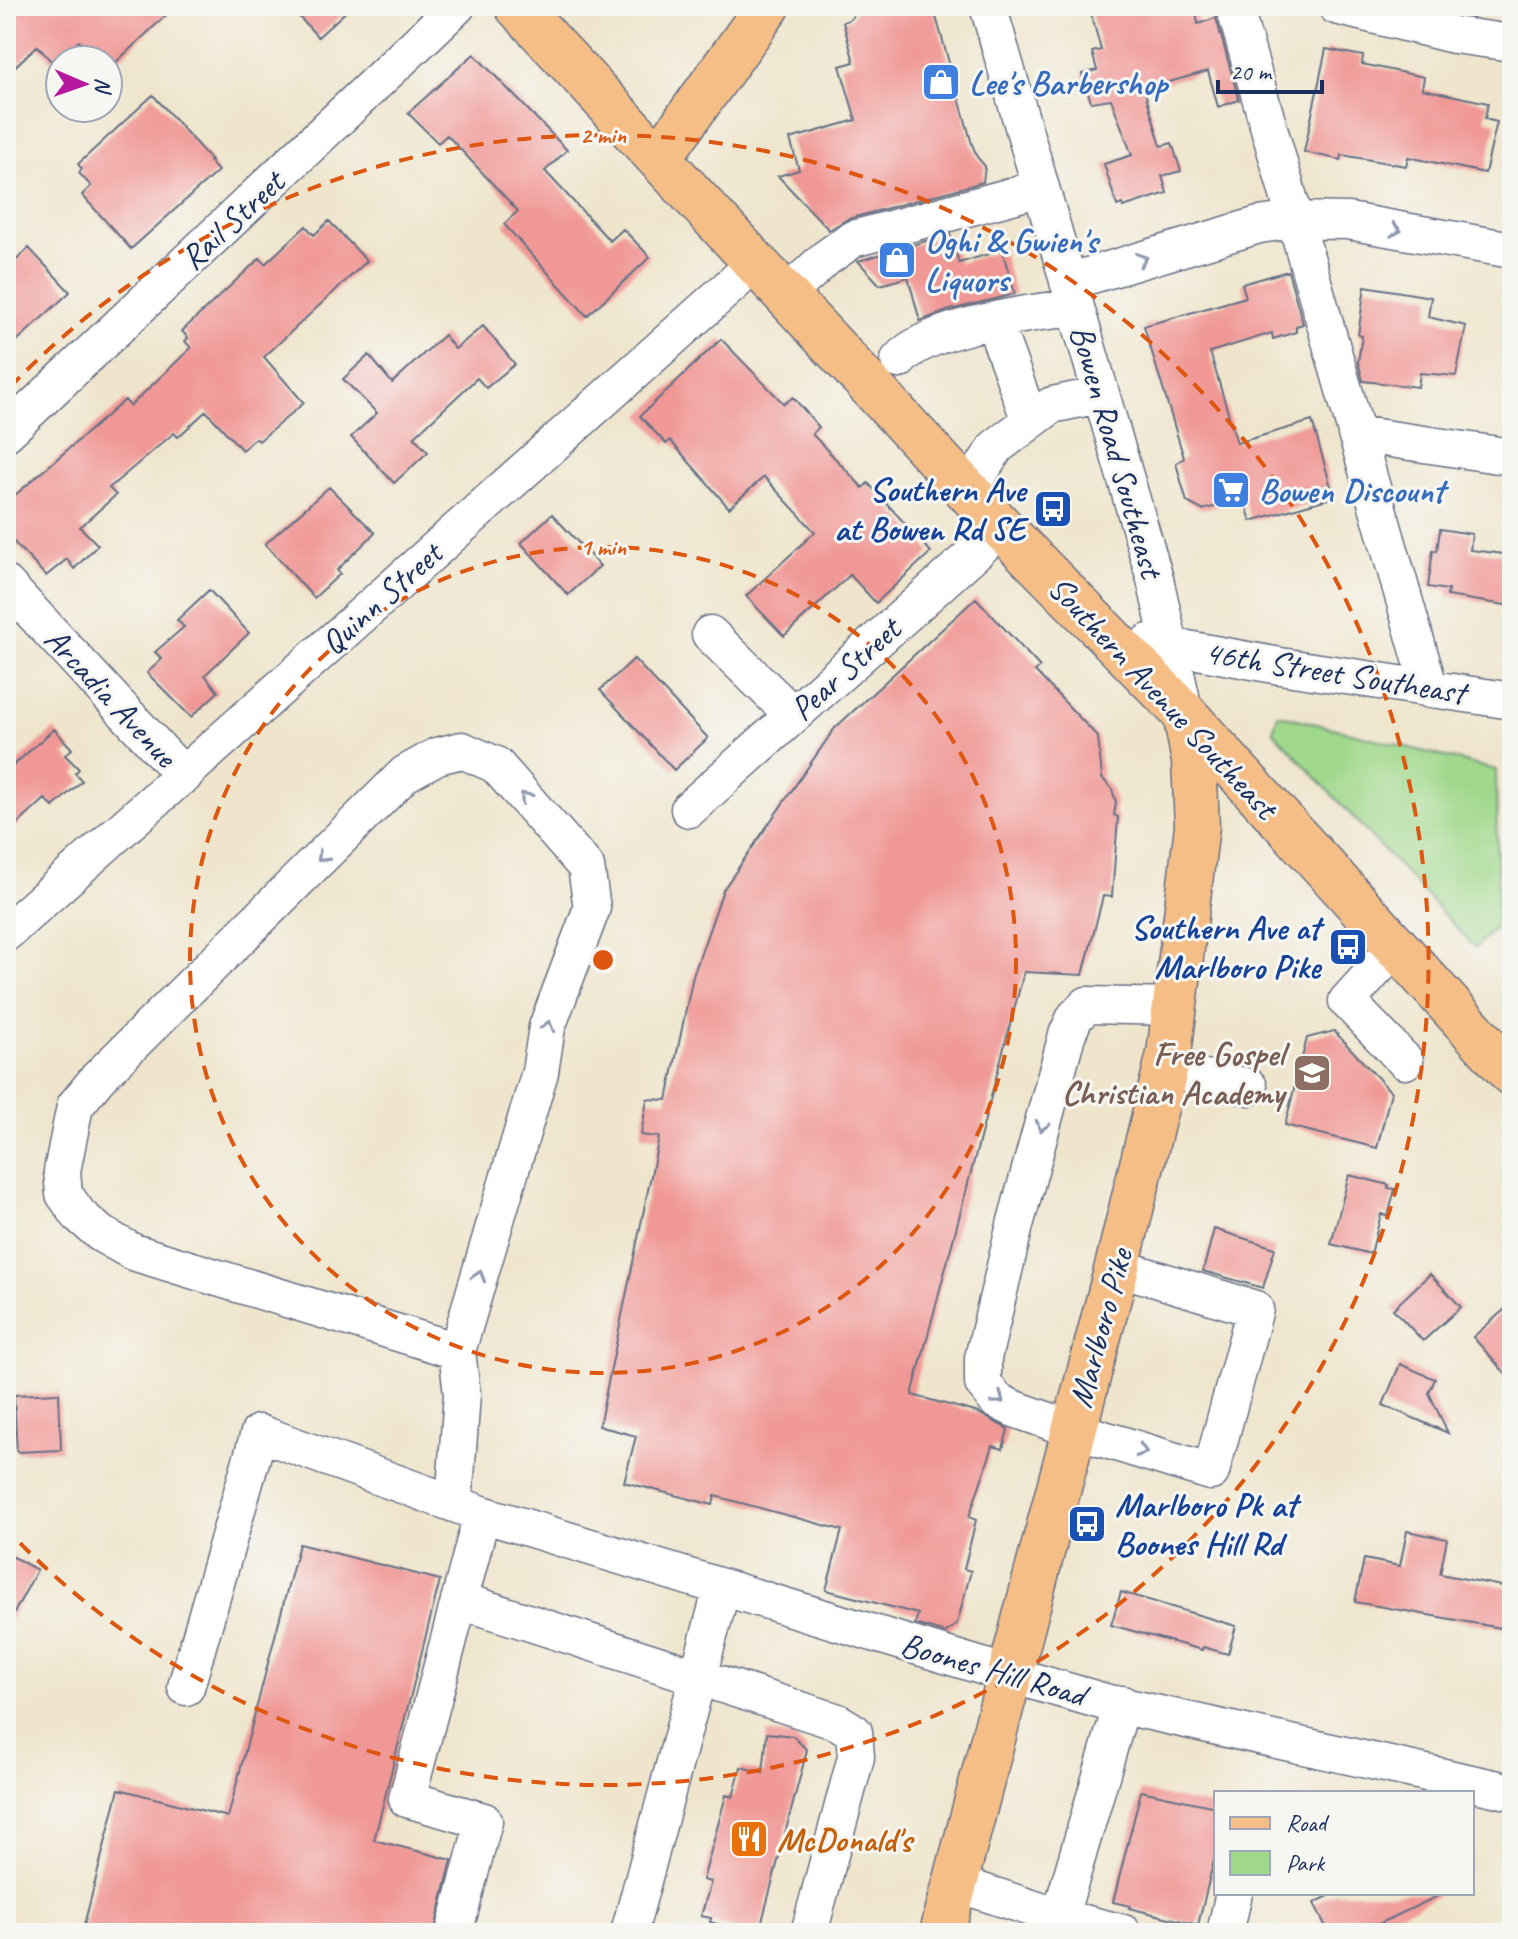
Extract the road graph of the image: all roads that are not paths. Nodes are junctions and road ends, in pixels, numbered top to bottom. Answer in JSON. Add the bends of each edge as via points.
{"nodes":[{"id":1,"x":457,"y":6,"type":"edge"},
{"id":2,"x":517,"y":6,"type":"edge"},
{"id":3,"x":768,"y":6,"type":"edge"},
{"id":4,"x":988,"y":6,"type":"edge"},
{"id":5,"x":1234,"y":6,"type":"edge"},
{"id":6,"x":1336,"y":6,"type":"edge"},
{"id":7,"x":1512,"y":43,"type":"edge"},
{"id":8,"x":659,"y":158,"type":"junction"},
{"id":9,"x":1041,"y":188,"type":"junction"},
{"id":10,"x":1295,"y":220,"type":"junction"},
{"id":11,"x":1512,"y":250,"type":"edge"},
{"id":12,"x":756,"y":263,"type":"junction"},
{"id":13,"x":786,"y":295,"type":"junction"},
{"id":14,"x":1072,"y":295,"type":"junction"},
{"id":15,"x":994,"y":322,"type":"junction"},
{"id":16,"x":899,"y":360,"type":"dead end"},
{"id":17,"x":1100,"y":395,"type":"junction"},
{"id":18,"x":1030,"y":421,"type":"junction"},
{"id":19,"x":6,"y":433,"type":"edge"},
{"id":20,"x":1356,"y":434,"type":"junction"},
{"id":21,"x":1512,"y":457,"type":"edge"},
{"id":22,"x":968,"y":491,"type":"junction"},
{"id":23,"x":1002,"y":528,"type":"junction"},
{"id":24,"x":6,"y":584,"type":"edge"},
{"id":25,"x":710,"y":634,"type":"dead end"},
{"id":26,"x":1112,"y":637,"type":"junction"},
{"id":27,"x":1169,"y":644,"type":"junction"},
{"id":28,"x":1430,"y":690,"type":"junction"},
{"id":29,"x":1512,"y":701,"type":"edge"},
{"id":30,"x":1185,"y":714,"type":"junction"},
{"id":31,"x":793,"y":715,"type":"junction"},
{"id":32,"x":184,"y":776,"type":"junction"},
{"id":33,"x":689,"y":809,"type":"dead end"},
{"id":34,"x":6,"y":933,"type":"edge"},
{"id":35,"x":1396,"y":947,"type":"junction"},
{"id":36,"x":1174,"y":1007,"type":"junction"},
{"id":37,"x":1405,"y":1061,"type":"dead end"},
{"id":38,"x":1165,"y":1070,"type":"junction"},
{"id":39,"x":1512,"y":1073,"type":"edge"},
{"id":40,"x":1249,"y":1087,"type":"dead end"},
{"id":41,"x":1117,"y":1267,"type":"junction"},
{"id":42,"x":457,"y":1351,"type":"junction"},
{"id":43,"x":1074,"y":1430,"type":"junction"},
{"id":44,"x":468,"y":1509,"type":"junction"},
{"id":45,"x":722,"y":1588,"type":"junction"},
{"id":46,"x":459,"y":1600,"type":"junction"},
{"id":47,"x":1011,"y":1675,"type":"junction"},
{"id":48,"x":698,"y":1677,"type":"junction"},
{"id":49,"x":186,"y":1687,"type":"dead end"},
{"id":50,"x":1122,"y":1704,"type":"junction"},
{"id":51,"x":1512,"y":1792,"type":"edge"},
{"id":52,"x":955,"y":1883,"type":"junction"},
{"id":53,"x":1234,"y":1895,"type":"edge"},
{"id":54,"x":1057,"y":1925,"type":"edge"},
{"id":55,"x":630,"y":1929,"type":"dead end"},
{"id":56,"x":454,"y":1933,"type":"edge"},
{"id":57,"x":809,"y":1933,"type":"edge"},
{"id":58,"x":942,"y":1933,"type":"edge"},
{"id":59,"x":1123,"y":1933,"type":"edge"},
{"id":60,"x":1225,"y":1933,"type":"edge"}],
"edges":[{"from":1,"to":19,"type":"street","name":"Rail Street"},
{"from":2,"to":8,"type":"main road","name":"Southern Avenue Southeast"},
{"from":3,"to":8,"type":"main road"},
{"from":4,"to":9,"type":"street","name":"Bowen Road Southeast"},
{"from":5,"to":10,"type":"street"},
{"from":6,"to":7,"type":"street","via":[[1454,35]]},
{"from":8,"to":12,"type":"main road","name":"Southern Avenue Southeast"},
{"from":9,"to":13,"type":"street","via":[[853,239]]},
{"from":9,"to":14,"type":"street","name":"Bowen Road Southeast"},
{"from":10,"to":11,"type":"street","one_way":true,"via":[[1348,221]]},
{"from":14,"to":10,"type":"street","one_way":true,"via":[[1259,225]]},
{"from":10,"to":20,"type":"street"},
{"from":12,"to":13,"type":"main road","name":"Southern Avenue Southeast"},
{"from":12,"to":32,"type":"street","name":"Quinn Street"},
{"from":13,"to":22,"type":"main road","name":"Southern Avenue Southeast"},
{"from":14,"to":15,"type":"street"},
{"from":14,"to":17,"type":"street","name":"Bowen Road Southeast"},
{"from":15,"to":16,"type":"street","via":[[941,335],[907,350]]},
{"from":15,"to":18,"type":"street"},
{"from":17,"to":18,"type":"street","via":[[1062,401]]},
{"from":17,"to":27,"type":"street","name":"Bowen Road Southeast"},
{"from":18,"to":22,"type":"street","via":[[996,447]]},
{"from":20,"to":21,"type":"street"},
{"from":20,"to":28,"type":"street"},
{"from":22,"to":23,"type":"main road","name":"Southern Avenue Southeast"},
{"from":23,"to":26,"type":"main road","name":"Southern Avenue Southeast"},
{"from":23,"to":31,"type":"street","name":"Pear Street"},
{"from":24,"to":32,"type":"street","name":"Arcadia Avenue"},
{"from":25,"to":31,"type":"street"},
{"from":26,"to":27,"type":"street","name":"46th Street Southeast"},
{"from":26,"to":30,"type":"main road","name":"Southern Avenue Southeast"},
{"from":27,"to":28,"type":"street","name":"46th Street Southeast"},
{"from":27,"to":30,"type":"street","name":"Bowen Road Southeast"},
{"from":28,"to":29,"type":"street","name":"46th Street Southeast"},
{"from":30,"to":35,"type":"main road","name":"Southern Avenue Southeast"},
{"from":30,"to":36,"type":"main road","name":"Marlboro Pike","via":[[1197,826]]},
{"from":31,"to":33,"type":"street","name":"Pear Street"},
{"from":32,"to":34,"type":"street","name":"Quinn Street"},
{"from":35,"to":37,"type":"street","via":[[1347,1001]]},
{"from":35,"to":39,"type":"main road","name":"Southern Avenue Southeast"},
{"from":36,"to":38,"type":"main road","name":"Marlboro Pike"},
{"from":36,"to":43,"type":"street","one_way":true,"via":[[1087,1005],[1075,1017],[983,1358],[983,1383],[996,1400]]},
{"from":38,"to":40,"type":"street"},
{"from":38,"to":41,"type":"main road","name":"Marlboro Pike"},
{"from":41,"to":43,"type":"main road","name":"Marlboro Pike"},
{"from":43,"to":41,"type":"street","one_way":true,"via":[[1211,1472],[1255,1309]]},
{"from":42,"to":42,"type":"street","one_way":true,"via":[[540,1072],[547,1027],[592,908],[586,867],[496,765],[462,750],[437,756],[405,774],[98,1078],[75,1106],[62,1171],[64,1194],[79,1215],[133,1252]]},
{"from":42,"to":44,"type":"street"},
{"from":43,"to":47,"type":"main road","name":"Marlboro Pike"},
{"from":44,"to":45,"type":"street","name":"Boones Hill Road"},
{"from":44,"to":46,"type":"street"},
{"from":44,"to":49,"type":"street","name":"Boones Hill Road","via":[[259,1433]]},
{"from":45,"to":47,"type":"street","name":"Boones Hill Road"},
{"from":45,"to":48,"type":"street"},
{"from":46,"to":48,"type":"street"},
{"from":46,"to":56,"type":"street","via":[[407,1799],[484,1821]]},
{"from":47,"to":50,"type":"street","name":"Boones Hill Road"},
{"from":47,"to":52,"type":"main road","name":"Marlboro Pike"},
{"from":48,"to":55,"type":"street"},
{"from":48,"to":57,"type":"street","via":[[838,1722],[854,1732],[856,1757]]},
{"from":50,"to":51,"type":"street","name":"Boones Hill Road"},
{"from":50,"to":54,"type":"street"},
{"from":52,"to":54,"type":"street"},
{"from":52,"to":58,"type":"main road","name":"Marlboro Pike"},
{"from":53,"to":60,"type":"street"},
{"from":54,"to":59,"type":"street"}]}
